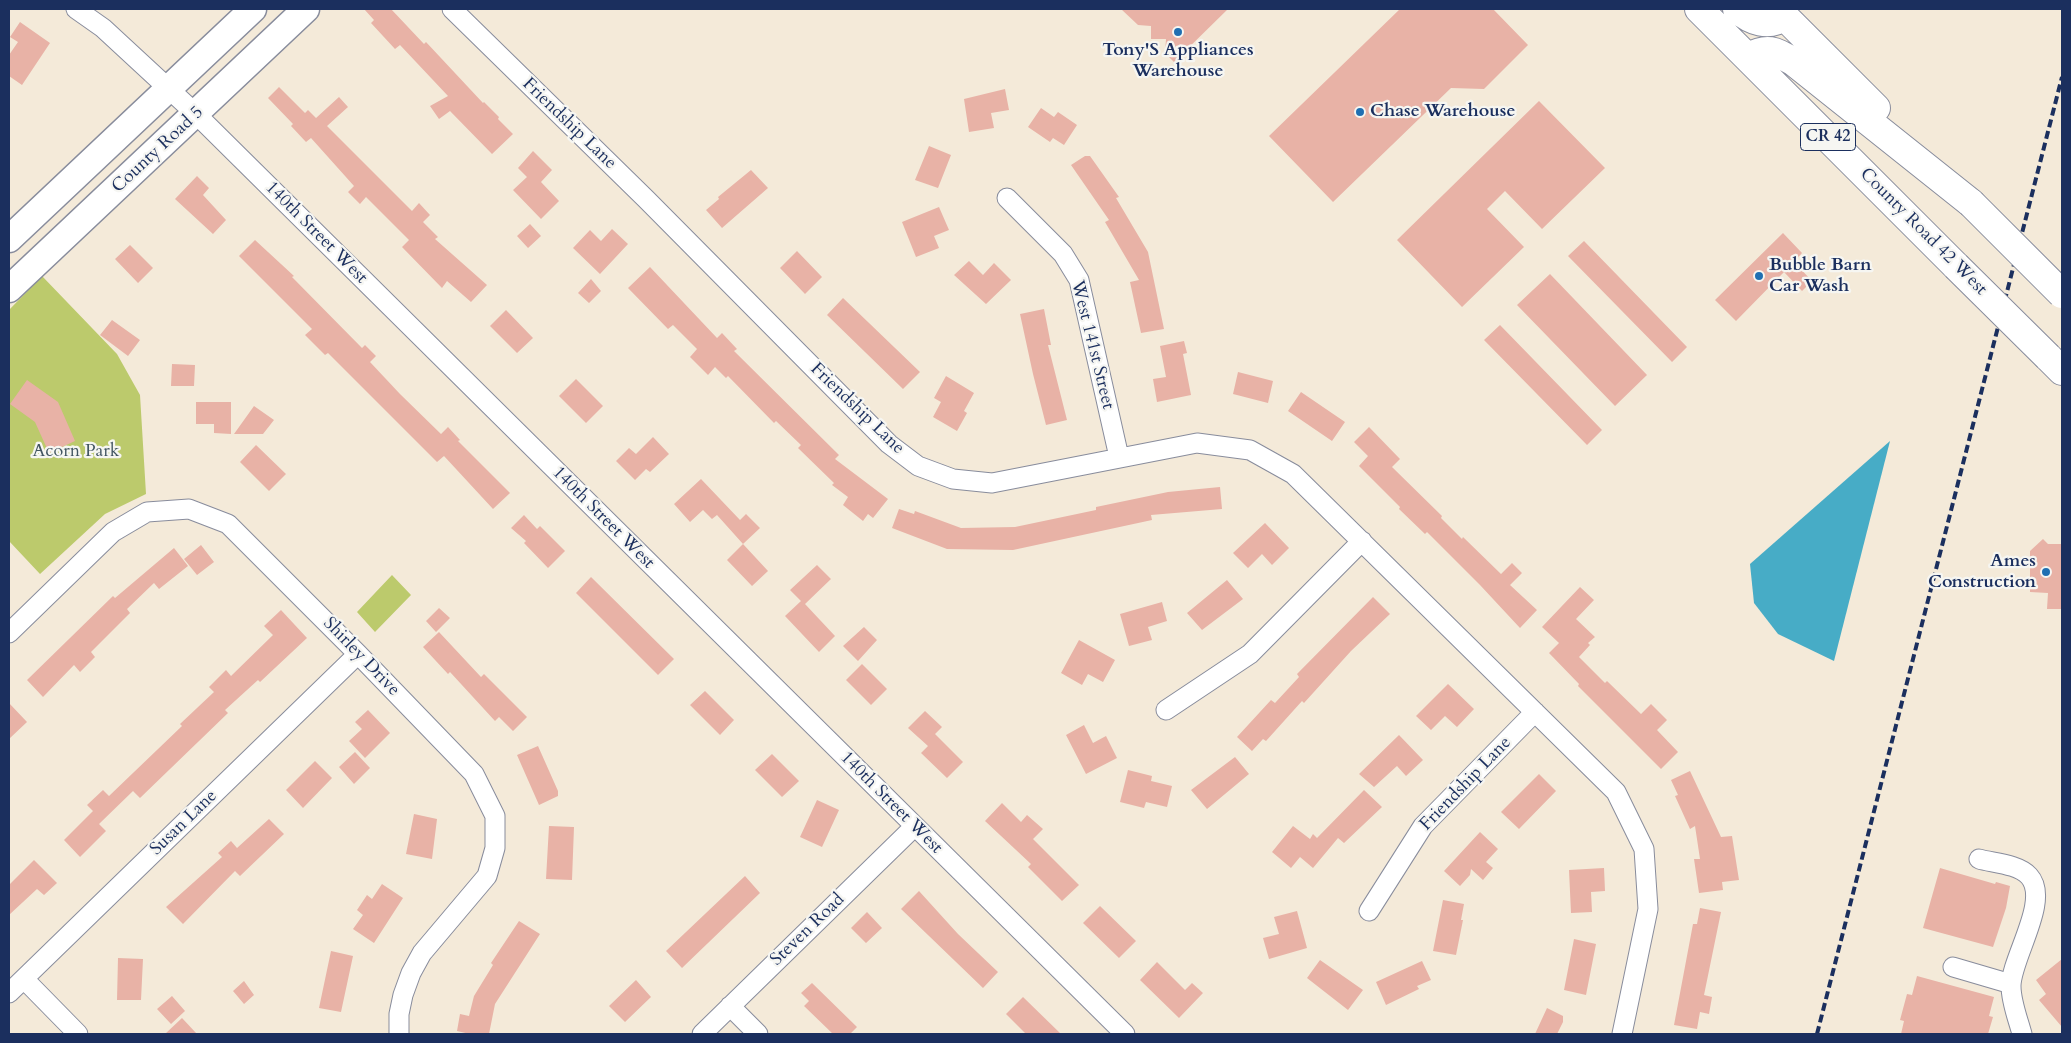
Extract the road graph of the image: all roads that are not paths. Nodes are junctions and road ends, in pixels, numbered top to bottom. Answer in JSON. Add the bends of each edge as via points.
{"nodes":[{"id":1,"x":76,"y":9,"type":"edge"},
{"id":2,"x":253,"y":9,"type":"edge"},
{"id":3,"x":306,"y":9,"type":"edge"},
{"id":4,"x":452,"y":9,"type":"edge"},
{"id":5,"x":1699,"y":9,"type":"edge"},
{"id":6,"x":1737,"y":9,"type":"edge"},
{"id":7,"x":1785,"y":11,"type":"edge"},
{"id":8,"x":1748,"y":57,"type":"junction"},
{"id":9,"x":168,"y":90,"type":"junction"},
{"id":10,"x":196,"y":114,"type":"junction"},
{"id":11,"x":1007,"y":198,"type":"dead end"},
{"id":12,"x":1971,"y":203,"type":"junction"},
{"id":13,"x":9,"y":239,"type":"edge"},
{"id":14,"x":9,"y":289,"type":"edge"},
{"id":15,"x":2062,"y":294,"type":"edge"},
{"id":16,"x":2055,"y":364,"type":"edge"},
{"id":17,"x":1120,"y":457,"type":"junction"},
{"id":18,"x":1362,"y":541,"type":"junction"},
{"id":19,"x":9,"y":633,"type":"edge"},
{"id":20,"x":358,"y":654,"type":"junction"},
{"id":21,"x":1166,"y":710,"type":"dead end"},
{"id":22,"x":1535,"y":712,"type":"junction"},
{"id":23,"x":915,"y":826,"type":"junction"},
{"id":24,"x":1979,"y":859,"type":"dead end"},
{"id":25,"x":1369,"y":911,"type":"dead end"},
{"id":26,"x":1953,"y":967,"type":"dead end"},
{"id":27,"x":24,"y":979,"type":"junction"},
{"id":28,"x":2010,"y":984,"type":"junction"},
{"id":29,"x":9,"y":993,"type":"edge"},
{"id":30,"x":730,"y":1006,"type":"junction"},
{"id":31,"x":78,"y":1034,"type":"edge"},
{"id":32,"x":399,"y":1034,"type":"edge"},
{"id":33,"x":702,"y":1034,"type":"edge"},
{"id":34,"x":758,"y":1034,"type":"edge"},
{"id":35,"x":1125,"y":1034,"type":"edge"},
{"id":36,"x":1622,"y":1034,"type":"edge"},
{"id":37,"x":2022,"y":1034,"type":"edge"}],
"edges":[{"from":1,"to":9,"type":"street","name":"140th Street West","via":[[102,28]]},
{"from":2,"to":9,"type":"main road","name":"County Road 5"},
{"from":3,"to":10,"type":"main road","name":"County Road 5"},
{"from":4,"to":17,"type":"street","name":"Friendship Lane","via":[[889,444],[918,466],[953,479],[992,483]]},
{"from":5,"to":8,"type":"highway","name":"County Road 42 West","number":"CR 42"},
{"from":6,"to":7,"type":"highway","via":[[1768,24],[1777,22]]},
{"from":7,"to":12,"type":"highway","number":"CR 42"},
{"from":8,"to":12,"type":"highway","via":[[1762,50],[1776,51],[1794,62]]},
{"from":8,"to":16,"type":"highway","name":"County Road 42 West","number":"CR 42","bridge":true},
{"from":9,"to":10,"type":"street","name":"140th Street West"},
{"from":9,"to":13,"type":"main road","name":"County Road 5"},
{"from":10,"to":14,"type":"main road","name":"County Road 5"},
{"from":10,"to":23,"type":"street","name":"140th Street West"},
{"from":11,"to":17,"type":"street","name":"West 141st Street","via":[[1063,254],[1080,280]]},
{"from":12,"to":15,"type":"highway","number":"CR 42","bridge":true},
{"from":17,"to":18,"type":"street","name":"Friendship Lane","via":[[1197,443],[1250,450],[1293,474]]},
{"from":18,"to":21,"type":"street","via":[[1250,654]]},
{"from":18,"to":22,"type":"street","name":"Friendship Lane"},
{"from":19,"to":20,"type":"street","name":"Shirley Drive","via":[[113,532],[147,512],[189,509],[228,524]]},
{"from":20,"to":27,"type":"street","name":"Susan Lane"},
{"from":20,"to":32,"type":"street","name":"Shirley Drive","via":[[474,774],[495,816],[495,848],[486,876],[422,953],[403,995]]},
{"from":22,"to":25,"type":"street","name":"Friendship Lane","via":[[1423,826]]},
{"from":22,"to":36,"type":"street","name":"Friendship Lane","via":[[1616,792],[1644,849],[1648,909]]},
{"from":23,"to":30,"type":"street","name":"Steven Road"},
{"from":23,"to":35,"type":"street","name":"140th Street West"},
{"from":24,"to":28,"type":"street","via":[[2015,868],[2029,876],[2036,889],[2035,904]]},
{"from":26,"to":28,"type":"street"},
{"from":27,"to":29,"type":"street","name":"Susan Lane"},
{"from":27,"to":31,"type":"street"},
{"from":28,"to":37,"type":"street"},
{"from":30,"to":33,"type":"street","name":"Steven Road"},
{"from":30,"to":34,"type":"street"}]}
